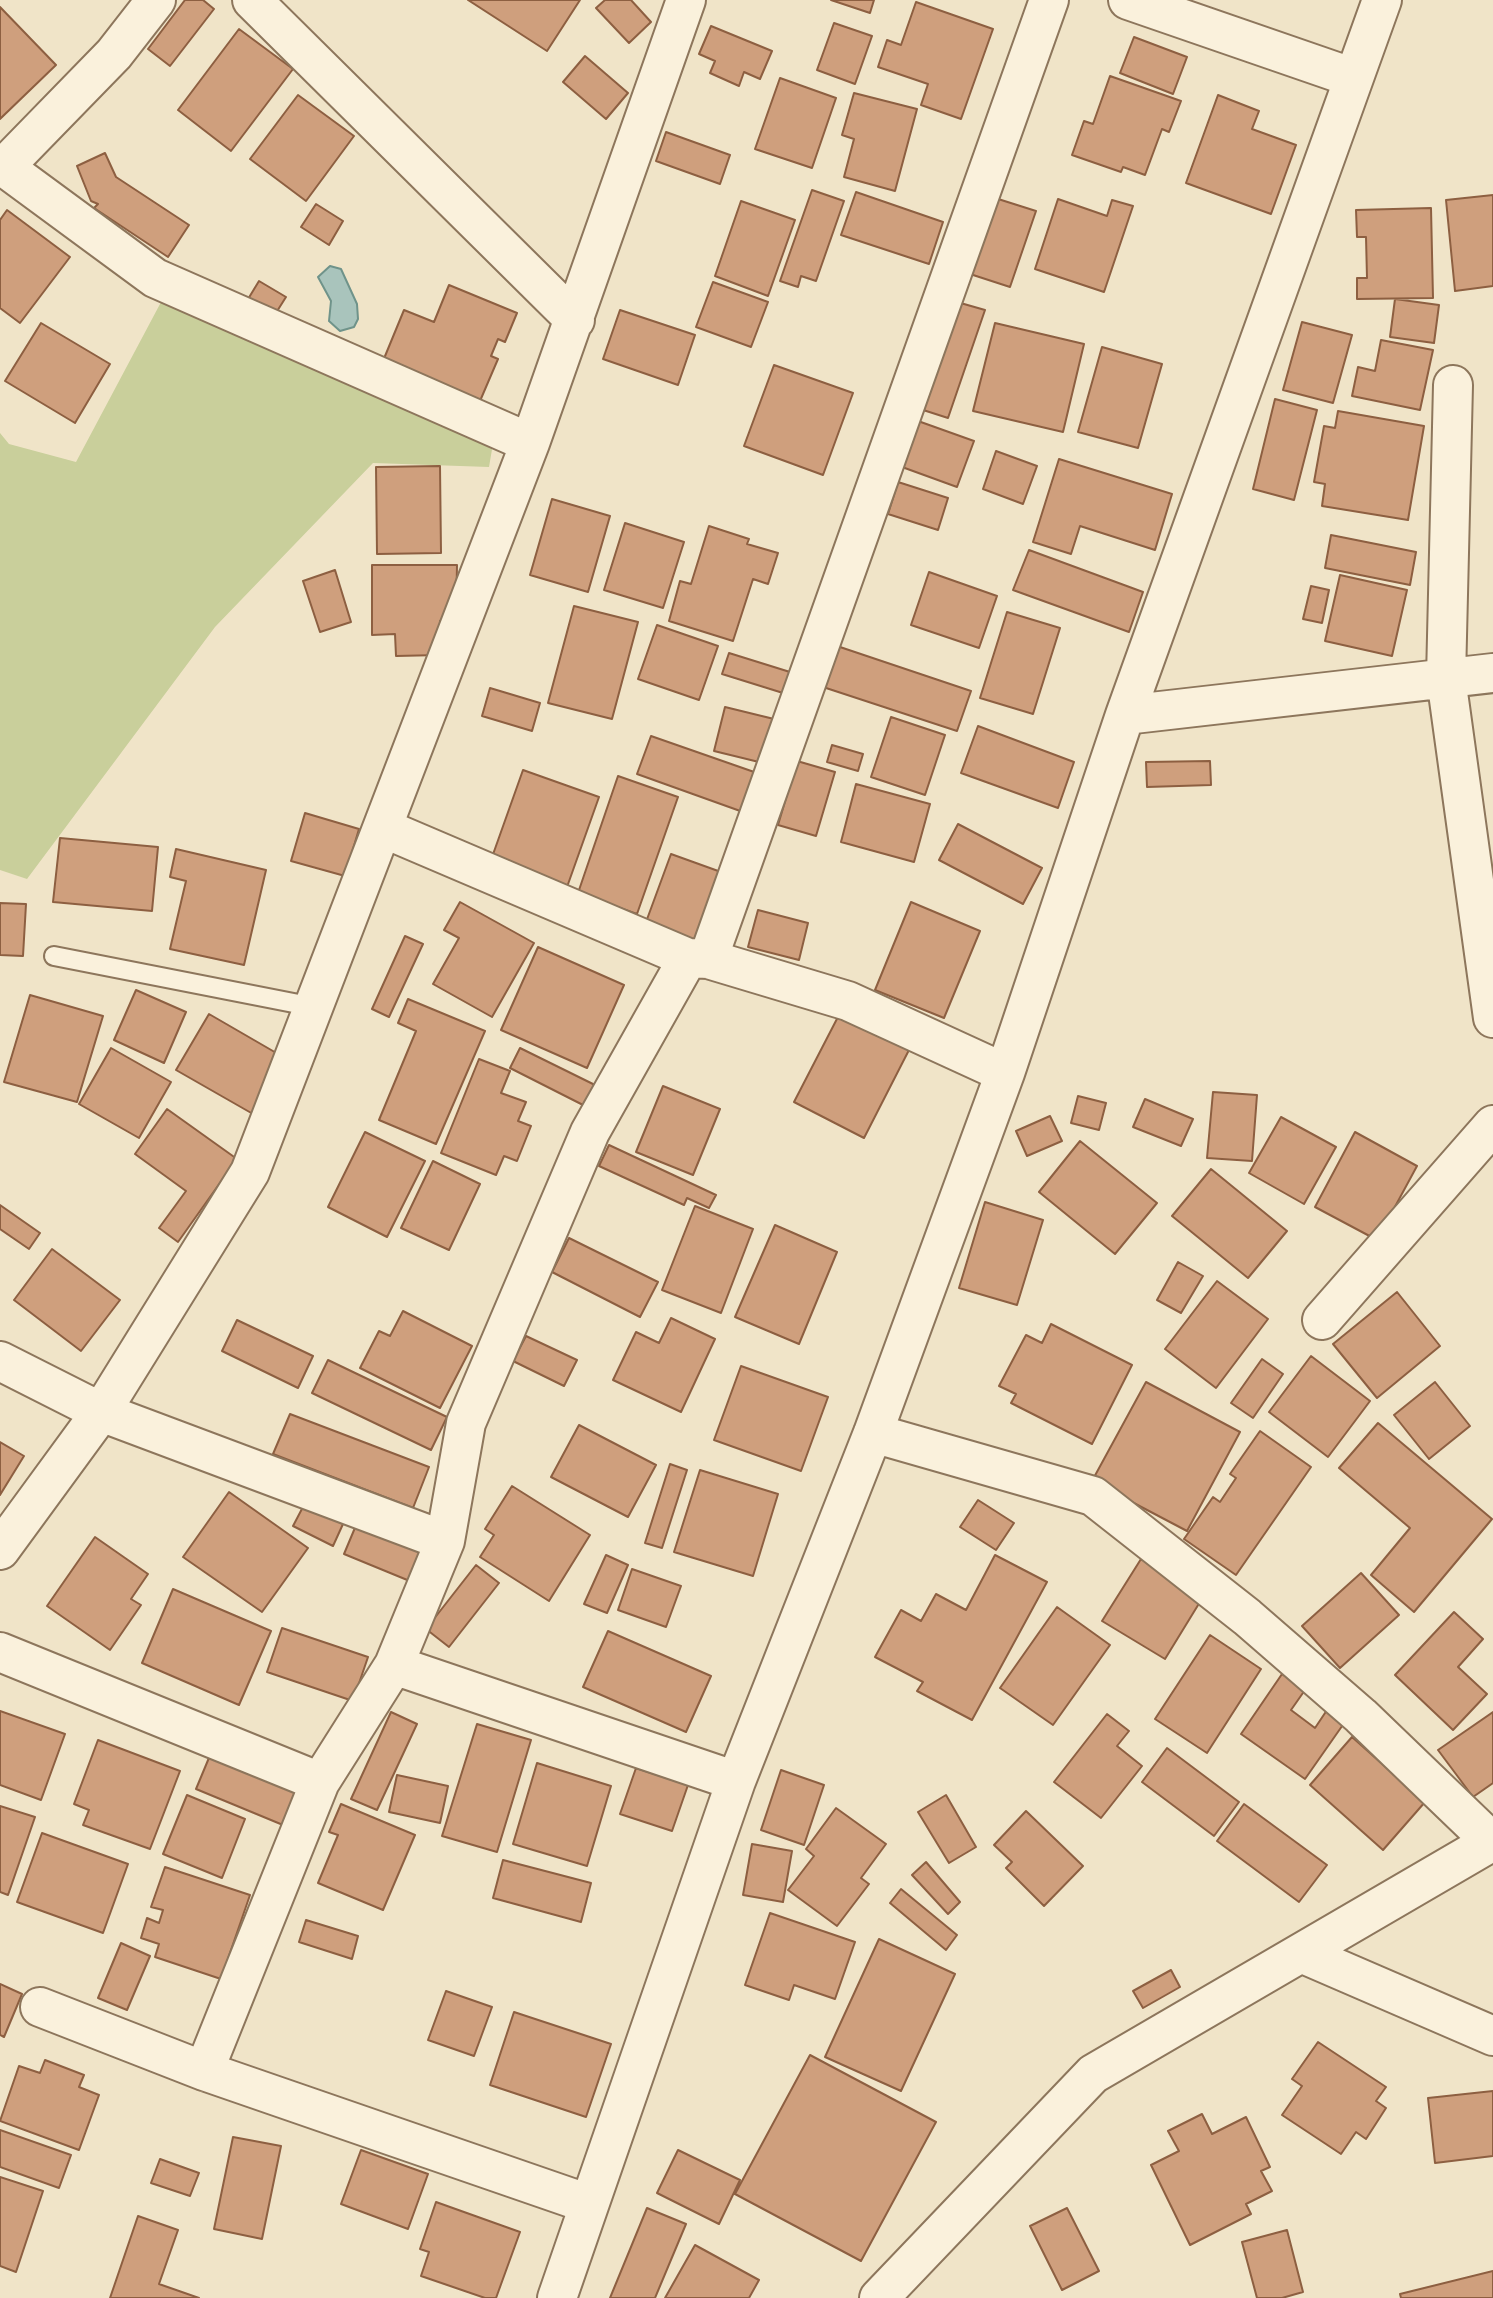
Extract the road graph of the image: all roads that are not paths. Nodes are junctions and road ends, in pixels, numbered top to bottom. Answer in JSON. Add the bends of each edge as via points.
{"nodes":[{"id":1,"x":156,"y":0,"type":"edge"},
{"id":2,"x":252,"y":0,"type":"edge"},
{"id":3,"x":686,"y":0,"type":"edge"},
{"id":4,"x":1049,"y":0,"type":"edge"},
{"id":5,"x":1128,"y":0,"type":"edge"},
{"id":6,"x":1382,"y":0,"type":"edge"},
{"id":7,"x":1354,"y":78,"type":"junction"},
{"id":8,"x":2,"y":165,"type":"edge"},
{"id":9,"x":575,"y":320,"type":"junction"},
{"id":10,"x":1453,"y":385,"type":"dead end"},
{"id":11,"x":530,"y":443,"type":"junction"},
{"id":12,"x":1493,"y":673,"type":"edge"},
{"id":13,"x":1446,"y":678,"type":"junction"},
{"id":14,"x":1125,"y":715,"type":"junction"},
{"id":15,"x":383,"y":828,"type":"junction"},
{"id":16,"x":54,"y":956,"type":"dead end"},
{"id":17,"x":698,"y":959,"type":"junction"},
{"id":18,"x":314,"y":1007,"type":"junction"},
{"id":19,"x":1493,"y":1018,"type":"edge"},
{"id":20,"x":1005,"y":1073,"type":"junction"},
{"id":21,"x":1493,"y":1125,"type":"edge"},
{"id":22,"x":1322,"y":1320,"type":"dead end"},
{"id":23,"x":0,"y":1361,"type":"edge"},
{"id":24,"x":101,"y":1412,"type":"junction"},
{"id":25,"x":873,"y":1433,"type":"junction"},
{"id":26,"x":445,"y":1541,"type":"junction"},
{"id":27,"x":0,"y":1550,"type":"edge"},
{"id":28,"x":0,"y":1652,"type":"edge"},
{"id":29,"x":394,"y":1665,"type":"junction"},
{"id":30,"x":736,"y":1781,"type":"junction"},
{"id":31,"x":320,"y":1782,"type":"junction"},
{"id":32,"x":1492,"y":1842,"type":"edge"},
{"id":33,"x":1301,"y":1953,"type":"junction"},
{"id":34,"x":40,"y":2007,"type":"dead end"},
{"id":35,"x":1493,"y":2036,"type":"edge"},
{"id":36,"x":204,"y":2071,"type":"junction"},
{"id":37,"x":589,"y":2204,"type":"junction"},
{"id":38,"x":557,"y":2298,"type":"edge"},
{"id":39,"x":879,"y":2298,"type":"edge"}],
"edges":[{"from":1,"to":8,"type":"street","via":[[114,54]]},
{"from":2,"to":9,"type":"street"},
{"from":3,"to":9,"type":"street"},
{"from":4,"to":17,"type":"street"},
{"from":5,"to":7,"type":"street"},
{"from":6,"to":7,"type":"street"},
{"from":7,"to":14,"type":"street"},
{"from":8,"to":11,"type":"street","via":[[155,278]]},
{"from":9,"to":11,"type":"street"},
{"from":10,"to":13,"type":"street"},
{"from":11,"to":15,"type":"street"},
{"from":12,"to":13,"type":"street"},
{"from":13,"to":14,"type":"street"},
{"from":13,"to":19,"type":"street"},
{"from":14,"to":20,"type":"street"},
{"from":15,"to":17,"type":"street"},
{"from":15,"to":18,"type":"street"},
{"from":16,"to":18,"type":"lane"},
{"from":17,"to":20,"type":"street","via":[[848,1001]]},
{"from":17,"to":26,"type":"street","via":[[590,1132],[466,1423]]},
{"from":18,"to":24,"type":"street","via":[[250,1172]]},
{"from":20,"to":25,"type":"street"},
{"from":21,"to":22,"type":"street"},
{"from":23,"to":24,"type":"street"},
{"from":24,"to":26,"type":"street"},
{"from":24,"to":27,"type":"street"},
{"from":25,"to":30,"type":"street"},
{"from":25,"to":32,"type":"street","via":[[1093,1496],[1247,1617],[1361,1716]]},
{"from":26,"to":29,"type":"street"},
{"from":28,"to":31,"type":"street"},
{"from":29,"to":30,"type":"street"},
{"from":29,"to":31,"type":"street"},
{"from":30,"to":37,"type":"street"},
{"from":31,"to":36,"type":"street"},
{"from":32,"to":33,"type":"street"},
{"from":33,"to":35,"type":"street"},
{"from":33,"to":39,"type":"street","via":[[1093,2074]]},
{"from":34,"to":36,"type":"street"},
{"from":36,"to":37,"type":"street"},
{"from":37,"to":38,"type":"street"}]}
